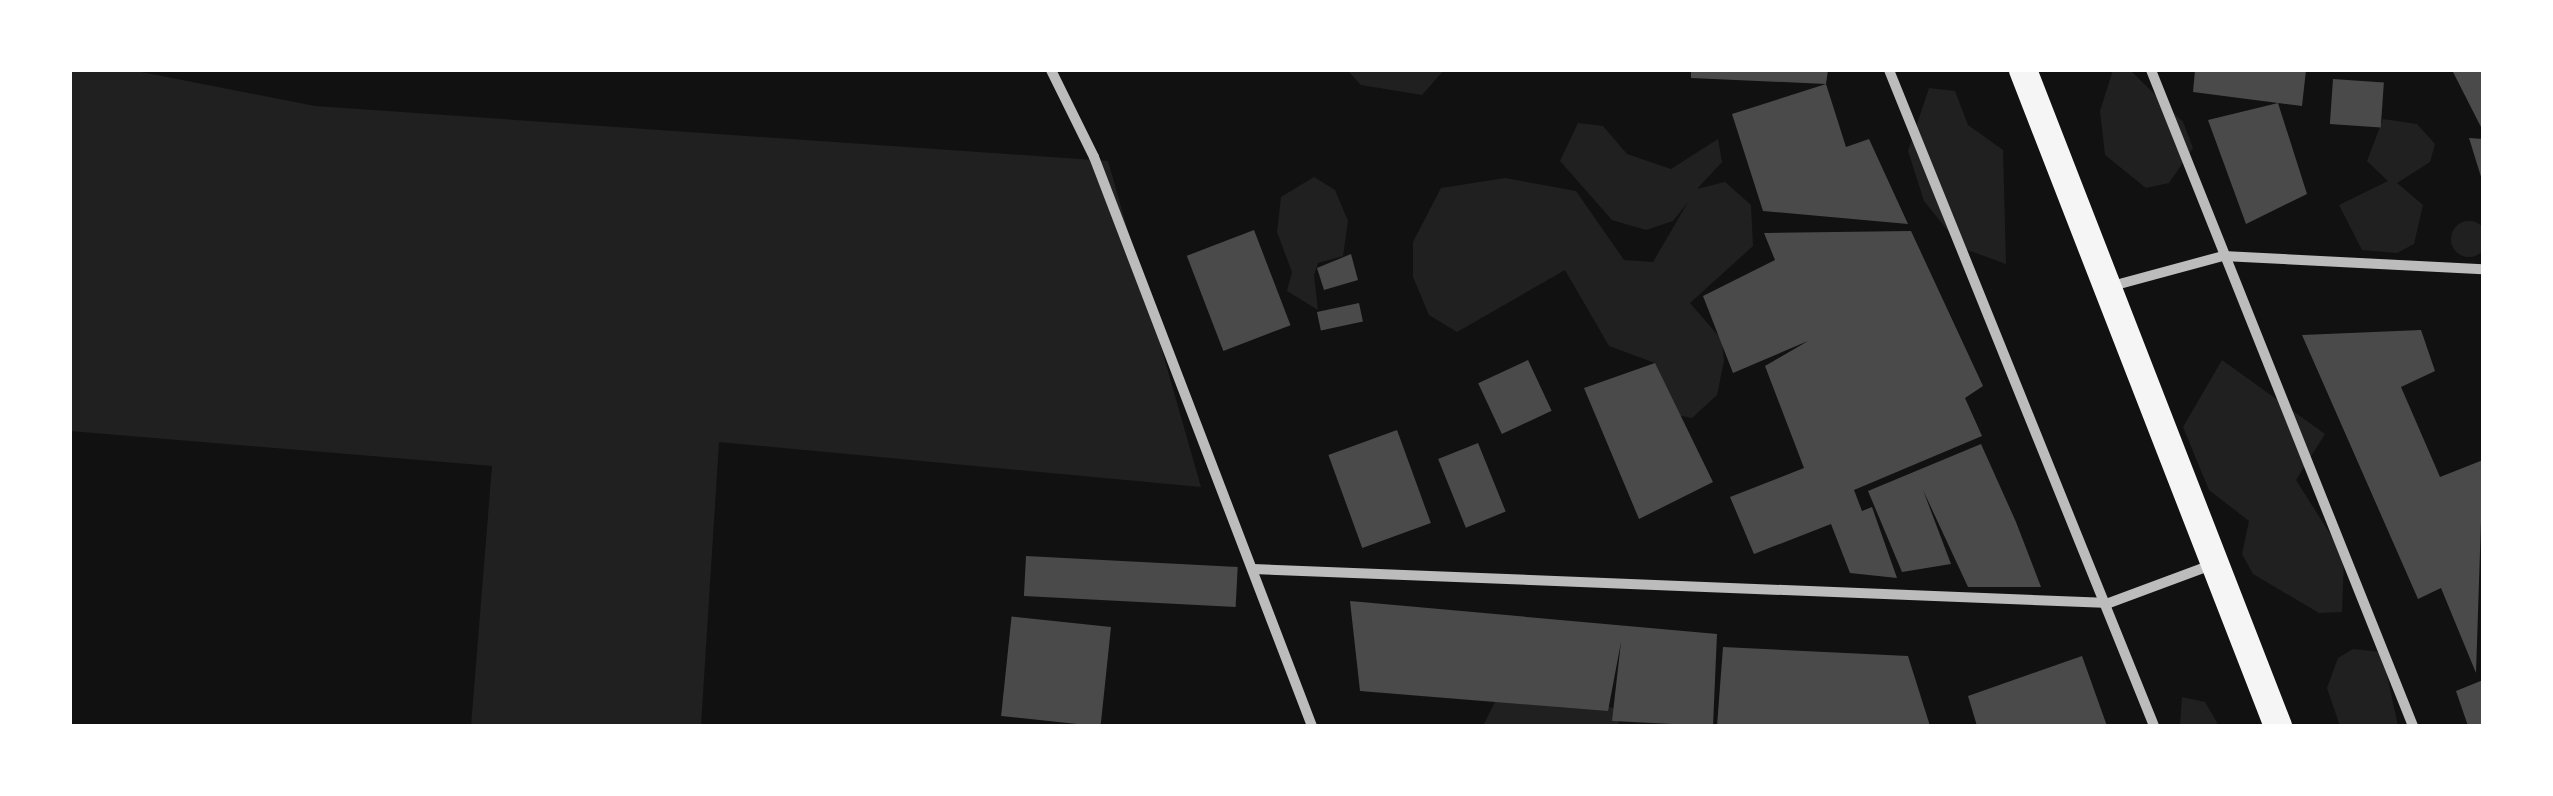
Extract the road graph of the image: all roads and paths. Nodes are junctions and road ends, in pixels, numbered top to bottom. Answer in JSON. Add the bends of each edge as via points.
{"nodes":[{"id":1,"x":1051,"y":70,"type":"edge"},
{"id":2,"x":1889,"y":70,"type":"edge"},
{"id":3,"x":2023,"y":70,"type":"edge"},
{"id":4,"x":2152,"y":70,"type":"edge"},
{"id":5,"x":2223,"y":256,"type":"junction"},
{"id":6,"x":2483,"y":269,"type":"edge"},
{"id":7,"x":2106,"y":288,"type":"junction"},
{"id":8,"x":2215,"y":564,"type":"junction"},
{"id":9,"x":1252,"y":569,"type":"junction"},
{"id":10,"x":2109,"y":604,"type":"junction"},
{"id":11,"x":1312,"y":726,"type":"edge"},
{"id":12,"x":2154,"y":726,"type":"edge"},
{"id":13,"x":2278,"y":726,"type":"edge"},
{"id":14,"x":2413,"y":726,"type":"edge"}],
"edges":[{"from":1,"to":9,"type":"street","via":[[1094,157]]},
{"from":2,"to":10,"type":"street"},
{"from":3,"to":7,"type":"highway"},
{"from":4,"to":5,"type":"street"},
{"from":5,"to":6,"type":"street"},
{"from":5,"to":7,"type":"street"},
{"from":5,"to":14,"type":"street"},
{"from":7,"to":8,"type":"highway"},
{"from":8,"to":10,"type":"street"},
{"from":8,"to":13,"type":"highway"},
{"from":9,"to":10,"type":"street"},
{"from":9,"to":11,"type":"street"},
{"from":10,"to":12,"type":"street"}]}
